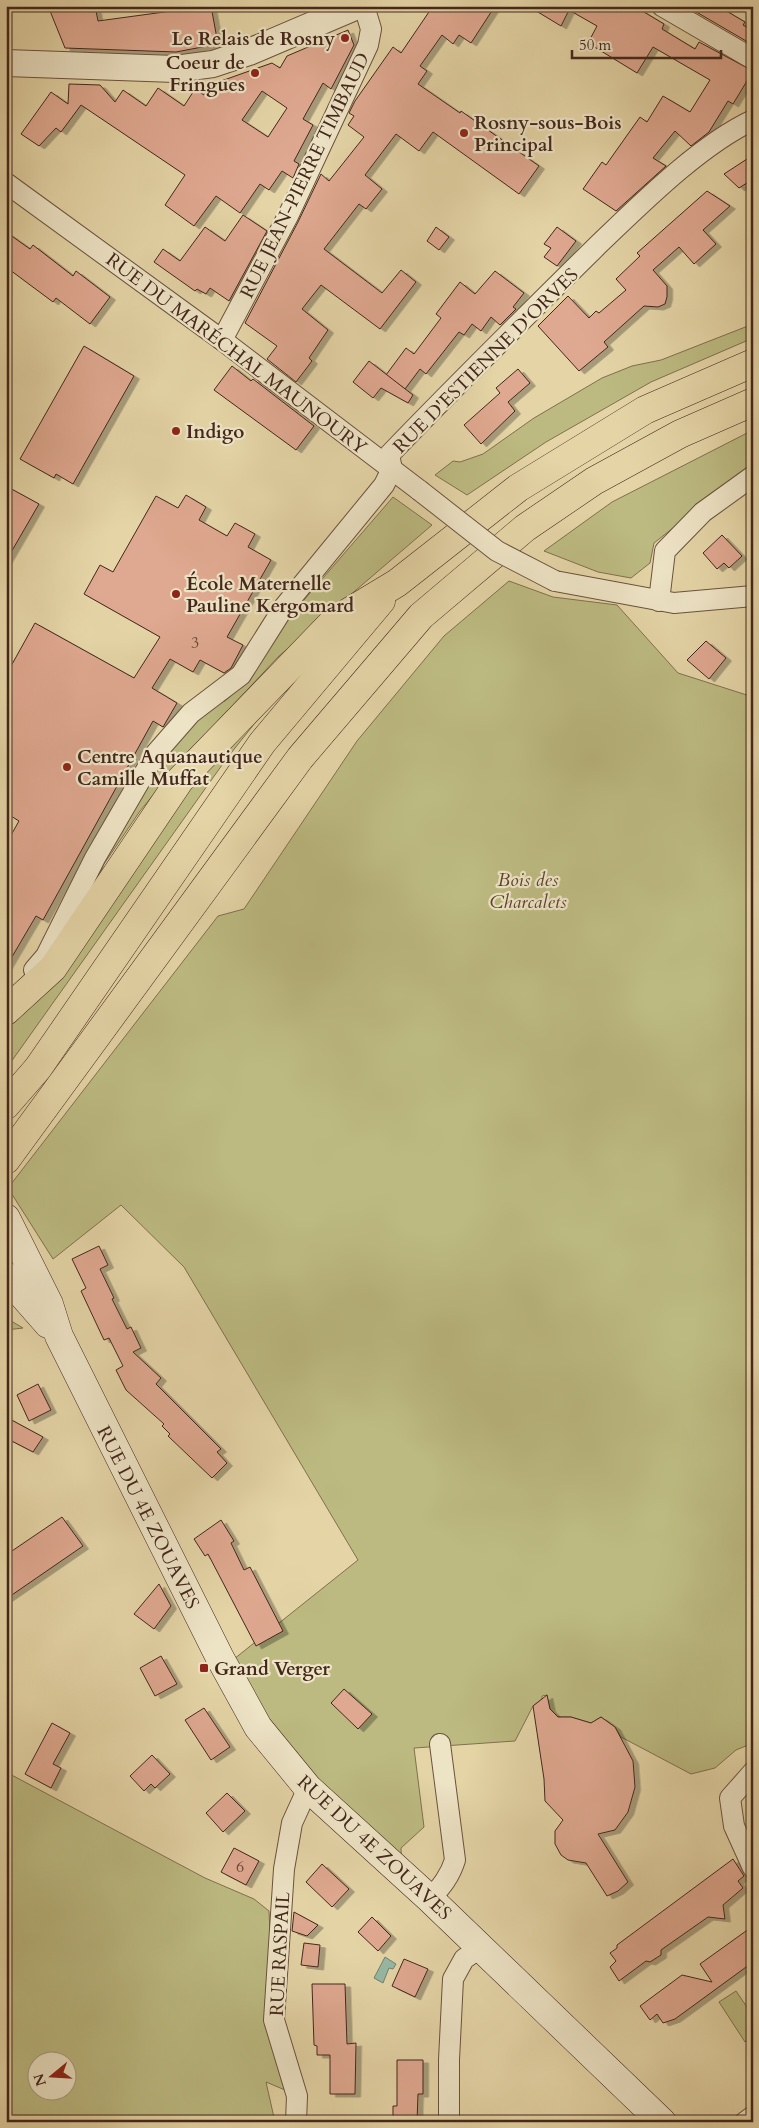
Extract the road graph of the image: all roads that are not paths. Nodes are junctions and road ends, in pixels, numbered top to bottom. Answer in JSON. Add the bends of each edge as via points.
{"nodes":[{"id":1,"x":357,"y":6,"type":"edge"},
{"id":2,"x":364,"y":6,"type":"edge"},
{"id":3,"x":662,"y":6,"type":"edge"},
{"id":4,"x":753,"y":59,"type":"edge"},
{"id":5,"x":6,"y":63,"type":"edge"},
{"id":6,"x":753,"y":120,"type":"edge"},
{"id":7,"x":6,"y":182,"type":"edge"},
{"id":8,"x":222,"y":340,"type":"junction"},
{"id":9,"x":753,"y":364,"type":"edge"},
{"id":10,"x":753,"y":402,"type":"edge"},
{"id":11,"x":392,"y":469,"type":"junction"},
{"id":12,"x":753,"y":476,"type":"edge"},
{"id":13,"x":397,"y":583,"type":"junction"},
{"id":14,"x":753,"y":596,"type":"edge"},
{"id":15,"x":659,"y":601,"type":"junction"},
{"id":16,"x":6,"y":1001,"type":"edge"},
{"id":17,"x":6,"y":1011,"type":"edge"},
{"id":18,"x":6,"y":1105,"type":"edge"},
{"id":19,"x":6,"y":1160,"type":"edge"},
{"id":20,"x":10,"y":1226,"type":"edge"},
{"id":21,"x":13,"y":1274,"type":"edge"},
{"id":22,"x":440,"y":1744,"type":"dead end"},
{"id":23,"x":753,"y":1772,"type":"edge"},
{"id":24,"x":308,"y":1788,"type":"junction"},
{"id":25,"x":753,"y":1868,"type":"edge"},
{"id":26,"x":430,"y":1899,"type":"junction"},
{"id":27,"x":481,"y":1947,"type":"junction"},
{"id":28,"x":753,"y":2116,"type":"edge"},
{"id":29,"x":296,"y":2122,"type":"edge"},
{"id":30,"x":449,"y":2122,"type":"edge"},
{"id":31,"x":662,"y":2122,"type":"edge"},
{"id":32,"x":745,"y":2122,"type":"edge"}],
"edges":[{"from":1,"to":5,"type":"street","via":[[250,52],[213,64],[175,69]]},
{"from":2,"to":8,"type":"street","name":"RUE JEAN-PIERRE TIMBAUD","via":[[371,29],[368,45],[288,216]]},
{"from":3,"to":4,"type":"street"},
{"from":6,"to":11,"type":"street","name":"RUE D'ESTIENNE D'ORVES","via":[[710,145],[625,220],[538,304],[389,455]]},
{"from":7,"to":8,"type":"street","name":"RUE DU MARÉCHAL MAUNOURY"},
{"from":8,"to":11,"type":"street","name":"RUE DU MARÉCHAL MAUNOURY"},
{"from":9,"to":13,"type":"highway","via":[[645,410],[518,488]]},
{"from":10,"to":19,"type":"highway","via":[[680,434],[594,480],[525,528],[421,616],[300,758]]},
{"from":11,"to":15,"type":"street","name":"RUE DU MARÉCHAL MAUNOURY","bridge":true,"via":[[497,551],[555,580]]},
{"from":11,"to":16,"type":"street","name":"RUE D'ESTIENNE D'ORVES","via":[[384,486],[284,607],[241,675],[191,713],[156,753],[95,858],[46,956]]},
{"from":12,"to":15,"type":"street","via":[[703,512],[665,551]]},
{"from":13,"to":17,"type":"highway","via":[[334,620],[180,780],[53,968]]},
{"from":13,"to":18,"type":"highway","via":[[262,743],[38,1068]]},
{"from":14,"to":15,"type":"street","name":"RUE DU MARÉCHAL MAUNOURY","via":[[674,603]]},
{"from":20,"to":21,"type":"main road","name":"RUE DU 4E ZOUAVES"},
{"from":21,"to":24,"type":"main road","name":"RUE DU 4E ZOUAVES","via":[[49,1304],[59,1336],[224,1667],[258,1727]]},
{"from":22,"to":26,"type":"street","via":[[455,1860],[445,1882]]},
{"from":23,"to":25,"type":"street","via":[[730,1798],[734,1826]]},
{"from":24,"to":26,"type":"main road","name":"RUE DU 4E ZOUAVES"},
{"from":24,"to":29,"type":"street","name":"RUE RASPAIL","via":[[292,1823],[284,1869],[274,2020],[297,2096]]},
{"from":26,"to":27,"type":"main road","name":"RUE DU 4E ZOUAVES"},
{"from":27,"to":30,"type":"street","via":[[464,1959],[453,1978]]},
{"from":27,"to":31,"type":"main road","name":"RUE DU 4E ZOUAVES"},
{"from":28,"to":32,"type":"street"}]}
